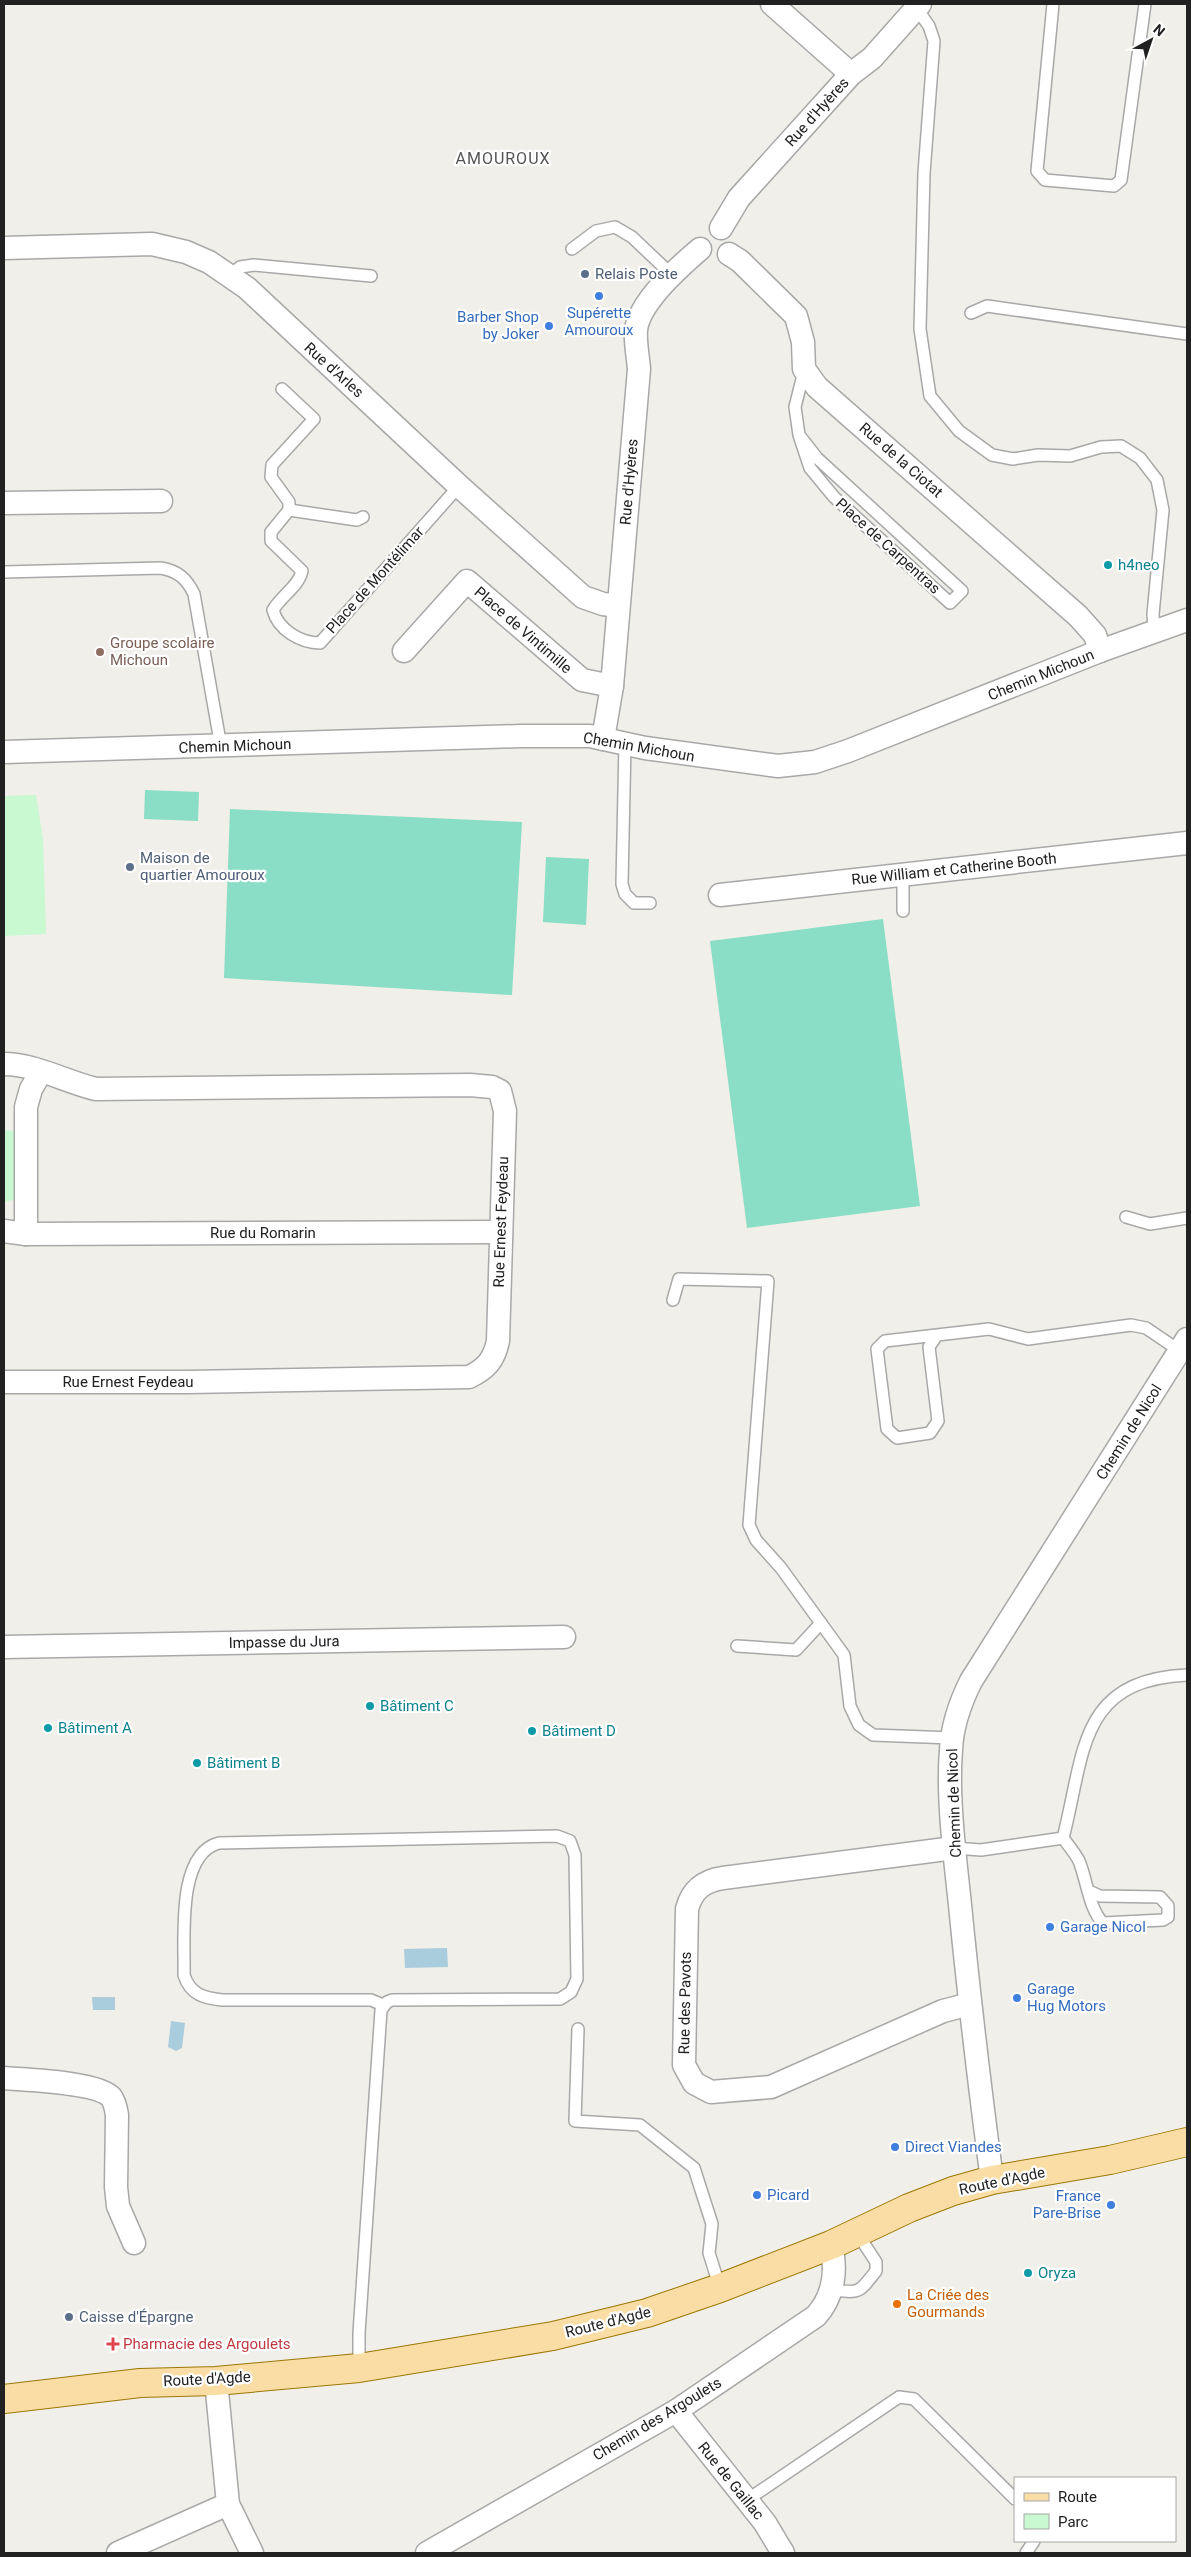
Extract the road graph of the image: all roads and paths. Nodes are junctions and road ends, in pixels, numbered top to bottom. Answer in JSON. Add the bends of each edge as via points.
{"nodes":[{"id":1,"x":772,"y":4,"type":"edge"},
{"id":2,"x":1053,"y":4,"type":"edge"},
{"id":3,"x":1145,"y":4,"type":"edge"},
{"id":4,"x":918,"y":6,"type":"edge"},
{"id":5,"x":851,"y":74,"type":"junction"},
{"id":6,"x":721,"y":228,"type":"junction"},
{"id":7,"x":4,"y":248,"type":"edge"},
{"id":8,"x":572,"y":249,"type":"dead end"},
{"id":9,"x":700,"y":249,"type":"junction"},
{"id":10,"x":729,"y":254,"type":"junction"},
{"id":11,"x":230,"y":275,"type":"junction"},
{"id":12,"x":371,"y":276,"type":"dead end"},
{"id":13,"x":673,"y":276,"type":"junction"},
{"id":14,"x":971,"y":313,"type":"dead end"},
{"id":15,"x":1187,"y":334,"type":"edge"},
{"id":16,"x":804,"y":369,"type":"junction"},
{"id":17,"x":282,"y":389,"type":"dead end"},
{"id":18,"x":799,"y":435,"type":"junction"},
{"id":19,"x":459,"y":486,"type":"junction"},
{"id":20,"x":161,"y":501,"type":"dead end"},
{"id":21,"x":4,"y":503,"type":"edge"},
{"id":22,"x":289,"y":510,"type":"junction"},
{"id":23,"x":363,"y":517,"type":"dead end"},
{"id":24,"x":4,"y":572,"type":"edge"},
{"id":25,"x":618,"y":606,"type":"junction"},
{"id":26,"x":1187,"y":620,"type":"edge"},
{"id":27,"x":1154,"y":633,"type":"junction"},
{"id":28,"x":1100,"y":651,"type":"junction"},
{"id":29,"x":404,"y":652,"type":"dead end"},
{"id":30,"x":612,"y":686,"type":"junction"},
{"id":31,"x":603,"y":739,"type":"junction"},
{"id":32,"x":625,"y":743,"type":"junction"},
{"id":33,"x":221,"y":746,"type":"junction"},
{"id":34,"x":4,"y":752,"type":"edge"},
{"id":35,"x":1187,"y":842,"type":"edge"},
{"id":36,"x":903,"y":875,"type":"junction"},
{"id":37,"x":720,"y":894,"type":"dead end"},
{"id":38,"x":650,"y":903,"type":"dead end"},
{"id":39,"x":903,"y":911,"type":"dead end"},
{"id":40,"x":4,"y":1064,"type":"edge"},
{"id":41,"x":40,"y":1072,"type":"junction"},
{"id":42,"x":1126,"y":1217,"type":"dead end"},
{"id":43,"x":1187,"y":1218,"type":"edge"},
{"id":44,"x":4,"y":1231,"type":"edge"},
{"id":45,"x":500,"y":1232,"type":"junction"},
{"id":46,"x":26,"y":1234,"type":"junction"},
{"id":47,"x":673,"y":1300,"type":"dead end"},
{"id":48,"x":937,"y":1335,"type":"junction"},
{"id":49,"x":1184,"y":1345,"type":"edge"},
{"id":50,"x":4,"y":1382,"type":"edge"},
{"id":51,"x":821,"y":1623,"type":"junction"},
{"id":52,"x":564,"y":1637,"type":"dead end"},
{"id":53,"x":737,"y":1646,"type":"dead end"},
{"id":54,"x":4,"y":1647,"type":"edge"},
{"id":55,"x":1187,"y":1675,"type":"edge"},
{"id":56,"x":952,"y":1738,"type":"junction"},
{"id":57,"x":1063,"y":1838,"type":"junction"},
{"id":58,"x":954,"y":1848,"type":"junction"},
{"id":59,"x":1089,"y":1891,"type":"junction"},
{"id":60,"x":970,"y":2004,"type":"junction"},
{"id":61,"x":383,"y":2005,"type":"junction"},
{"id":62,"x":578,"y":2028,"type":"dead end"},
{"id":63,"x":4,"y":2078,"type":"edge"},
{"id":64,"x":1187,"y":2142,"type":"edge"},
{"id":65,"x":992,"y":2180,"type":"junction"},
{"id":66,"x":857,"y":2233,"type":"junction"},
{"id":67,"x":134,"y":2243,"type":"dead end"},
{"id":68,"x":831,"y":2245,"type":"junction"},
{"id":69,"x":720,"y":2288,"type":"junction"},
{"id":70,"x":831,"y":2290,"type":"junction"},
{"id":71,"x":359,"y":2368,"type":"junction"},
{"id":72,"x":216,"y":2381,"type":"junction"},
{"id":73,"x":4,"y":2399,"type":"edge"},
{"id":74,"x":676,"y":2411,"type":"junction"},
{"id":75,"x":1014,"y":2498,"type":"edge"},
{"id":76,"x":746,"y":2500,"type":"junction"},
{"id":77,"x":228,"y":2504,"type":"junction"},
{"id":78,"x":1033,"y":2542,"type":"edge"},
{"id":79,"x":777,"y":2551,"type":"edge"},
{"id":80,"x":118,"y":2553,"type":"edge"},
{"id":81,"x":252,"y":2553,"type":"edge"},
{"id":82,"x":427,"y":2553,"type":"edge"},
{"id":83,"x":1026,"y":2553,"type":"edge"}],
"edges":[{"from":1,"to":5,"type":"street"},
{"from":2,"to":3,"type":"lane","via":[[1037,171],[1045,180],[1114,186],[1121,180]]},
{"from":4,"to":5,"type":"street","name":"Rue d'Hyères","via":[[872,58]]},
{"from":4,"to":27,"type":"lane","via":[[934,41],[924,173],[920,329],[930,396],[959,431],[992,455],[1013,460],[1038,455],[1070,456],[1101,447],[1121,446],[1140,458],[1157,480],[1163,510]]},
{"from":5,"to":6,"type":"street","name":"Rue d'Hyères","via":[[739,198]]},
{"from":6,"to":9,"type":"street","via":[[712,227],[704,232]]},
{"from":6,"to":10,"type":"street","via":[[732,239]]},
{"from":7,"to":11,"type":"street","name":"Rue d'Arles","via":[[152,244],[186,252]]},
{"from":8,"to":13,"type":"lane","via":[[596,231],[615,227],[632,237]]},
{"from":9,"to":10,"type":"street","via":[[706,257],[715,260]]},
{"from":9,"to":13,"type":"street","name":"Rue d'Hyères"},
{"from":10,"to":16,"type":"street","via":[[796,316],[803,342]]},
{"from":11,"to":12,"type":"lane","via":[[240,267],[254,265]]},
{"from":11,"to":19,"type":"street","name":"Rue d'Arles"},
{"from":13,"to":25,"type":"street","name":"Rue d'Hyères","via":[[640,314],[636,330],[639,369]]},
{"from":14,"to":15,"type":"lane","via":[[987,306]]},
{"from":16,"to":18,"type":"lane","name":"Place de Carpentras","via":[[795,407]]},
{"from":16,"to":28,"type":"street","name":"Rue de la Ciotat","via":[[817,387],[1078,616],[1095,635]]},
{"from":17,"to":22,"type":"lane","via":[[314,418],[272,466],[271,477],[289,502]]},
{"from":18,"to":18,"type":"lane","name":"Place de Carpentras","via":[[817,458],[962,591],[950,603],[834,497],[810,468]]},
{"from":19,"to":22,"type":"lane","name":"Place de Montélimar","via":[[320,642],[308,643],[294,636],[276,620],[273,610],[301,578],[302,571],[271,541],[271,532]]},
{"from":19,"to":25,"type":"street","name":"Rue d'Arles","via":[[583,597]]},
{"from":20,"to":21,"type":"street"},
{"from":22,"to":23,"type":"lane","via":[[357,520]]},
{"from":24,"to":33,"type":"lane","via":[[161,568],[182,576],[194,594]]},
{"from":25,"to":30,"type":"street","name":"Rue d'Hyères"},
{"from":26,"to":27,"type":"street","name":"Chemin Michoun"},
{"from":27,"to":28,"type":"street","name":"Chemin Michoun"},
{"from":28,"to":32,"type":"street","name":"Chemin Michoun","via":[[815,762],[778,766],[712,759]]},
{"from":29,"to":30,"type":"street","name":"Place de Vintimille","via":[[466,582],[582,680]]},
{"from":30,"to":31,"type":"street","name":"Rue d'Hyères"},
{"from":31,"to":32,"type":"street","name":"Chemin Michoun"},
{"from":31,"to":33,"type":"street","name":"Chemin Michoun","via":[[590,736],[521,736]]},
{"from":32,"to":38,"type":"lane","via":[[622,884],[625,894],[634,903]]},
{"from":33,"to":34,"type":"street","name":"Chemin Michoun"},
{"from":35,"to":36,"type":"street","name":"Rue William et Catherine Booth"},
{"from":36,"to":37,"type":"street","name":"Rue William et Catherine Booth"},
{"from":36,"to":39,"type":"lane"},
{"from":40,"to":41,"type":"street","name":"Rue Ernest Feydeau"},
{"from":41,"to":45,"type":"street","name":"Rue Ernest Feydeau","via":[[74,1084],[119,1090],[492,1087],[500,1090],[505,1111]]},
{"from":41,"to":46,"type":"street","via":[[26,1107]]},
{"from":42,"to":43,"type":"lane","via":[[1150,1224]]},
{"from":44,"to":46,"type":"street","name":"Rue du Romarin"},
{"from":45,"to":46,"type":"street","name":"Rue du Romarin"},
{"from":45,"to":50,"type":"street","name":"Rue Ernest Feydeau","via":[[495,1356],[485,1370],[469,1378]]},
{"from":47,"to":51,"type":"lane","via":[[679,1280],[768,1281],[749,1524],[756,1540],[782,1568]]},
{"from":48,"to":48,"type":"lane","via":[[885,1341],[877,1349],[887,1429],[897,1438],[930,1433],[938,1421],[929,1347]]},
{"from":48,"to":49,"type":"lane","via":[[989,1329],[1028,1339],[1132,1325]]},
{"from":49,"to":56,"type":"street","name":"Chemin de Nicol","via":[[971,1681],[960,1703]]},
{"from":51,"to":53,"type":"lane","via":[[796,1650]]},
{"from":51,"to":56,"type":"lane","via":[[844,1655],[850,1706],[859,1725],[873,1735]]},
{"from":52,"to":54,"type":"street","name":"Impasse du Jura"},
{"from":55,"to":57,"type":"lane","via":[[1162,1676],[1138,1683],[1117,1695],[1101,1712],[1086,1737]]},
{"from":56,"to":58,"type":"street","name":"Chemin de Nicol"},
{"from":57,"to":58,"type":"lane","via":[[981,1850]]},
{"from":57,"to":59,"type":"lane","via":[[1078,1859]]},
{"from":58,"to":60,"type":"street","name":"Chemin de Nicol"},
{"from":58,"to":60,"type":"street","name":"Rue des Pavots","via":[[713,1879],[699,1886],[687,1909],[684,2065],[694,2083],[711,2092],[771,2087],[942,2011]]},
{"from":59,"to":59,"type":"lane","via":[[1095,1915],[1103,1923],[1163,1920],[1168,1917],[1168,1906],[1160,1897],[1100,1896]]},
{"from":60,"to":65,"type":"street","name":"Chemin de Nicol"},
{"from":61,"to":61,"type":"lane","via":[[392,2000],[560,1999],[566,1996],[575,1987],[577,1979],[575,1855],[570,1841],[557,1836],[228,1843],[210,1845],[203,1850],[192,1867],[187,1886],[184,1975],[186,1983],[196,1994],[222,2000],[371,2000]]},
{"from":61,"to":71,"type":"lane","via":[[361,2294]]},
{"from":62,"to":69,"type":"lane","via":[[575,2121],[640,2125],[694,2168],[712,2224],[709,2253]]},
{"from":63,"to":67,"type":"street","via":[[92,2087],[111,2097],[117,2115],[118,2206]]},
{"from":64,"to":65,"type":"main road","name":"Route d'Agde","via":[[1110,2160]]},
{"from":65,"to":66,"type":"main road","name":"Route d'Agde","via":[[944,2194]]},
{"from":66,"to":68,"type":"main road","name":"Route d'Agde"},
{"from":66,"to":70,"type":"lane","via":[[876,2262],[876,2270],[864,2287],[856,2292]]},
{"from":68,"to":69,"type":"main road","name":"Route d'Agde"},
{"from":68,"to":70,"type":"street","name":"Chemin des Argoulets","via":[[834,2259]]},
{"from":69,"to":71,"type":"main road","name":"Route d'Agde","via":[[647,2313],[553,2336]]},
{"from":70,"to":74,"type":"street","name":"Chemin des Argoulets","via":[[825,2306],[816,2316]]},
{"from":71,"to":72,"type":"main road","name":"Route d'Agde"},
{"from":72,"to":73,"type":"main road","name":"Route d'Agde","via":[[140,2383]]},
{"from":72,"to":77,"type":"street"},
{"from":74,"to":76,"type":"street","name":"Rue de Gaillac"},
{"from":74,"to":82,"type":"street","name":"Chemin des Argoulets"},
{"from":75,"to":76,"type":"lane","via":[[914,2399],[900,2397]]},
{"from":76,"to":79,"type":"street","name":"Rue de Gaillac","via":[[765,2523]]},
{"from":77,"to":80,"type":"street"},
{"from":77,"to":81,"type":"street"},
{"from":78,"to":83,"type":"lane"}]}
